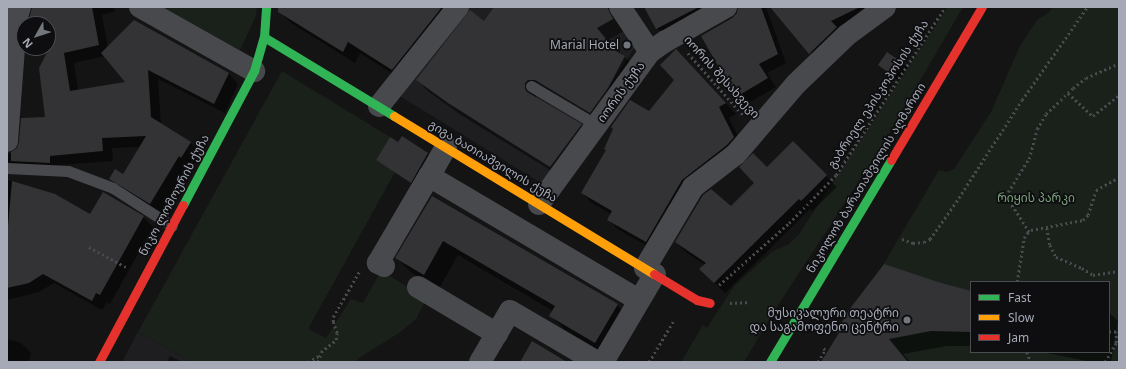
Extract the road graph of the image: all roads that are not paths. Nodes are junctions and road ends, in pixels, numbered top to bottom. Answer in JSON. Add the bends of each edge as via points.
{"nodes":[{"id":1,"x":20,"y":7,"type":"edge"},
{"id":2,"x":140,"y":7,"type":"edge"},
{"id":3,"x":266,"y":7,"type":"edge"},
{"id":4,"x":458,"y":7,"type":"edge"},
{"id":5,"x":620,"y":7,"type":"edge"},
{"id":6,"x":726,"y":7,"type":"edge"},
{"id":7,"x":885,"y":7,"type":"edge"},
{"id":8,"x":982,"y":7,"type":"edge"},
{"id":9,"x":264,"y":36,"type":"junction"},
{"id":10,"x":650,"y":52,"type":"junction"},
{"id":11,"x":254,"y":71,"type":"junction"},
{"id":12,"x":531,"y":86,"type":"dead end"},
{"id":13,"x":378,"y":106,"type":"junction"},
{"id":14,"x":597,"y":125,"type":"junction"},
{"id":15,"x":7,"y":129,"type":"edge"},
{"id":16,"x":446,"y":147,"type":"junction"},
{"id":17,"x":7,"y":168,"type":"edge"},
{"id":18,"x":429,"y":176,"type":"junction"},
{"id":19,"x":539,"y":204,"type":"junction"},
{"id":20,"x":172,"y":226,"type":"junction"},
{"id":21,"x":376,"y":263,"type":"road end"},
{"id":22,"x":650,"y":271,"type":"junction"},
{"id":23,"x":418,"y":287,"type":"dead end"},
{"id":24,"x":639,"y":300,"type":"junction"},
{"id":25,"x":710,"y":303,"type":"dead end"},
{"id":26,"x":497,"y":334,"type":"junction"},
{"id":27,"x":99,"y":362,"type":"edge"},
{"id":28,"x":480,"y":362,"type":"edge"},
{"id":29,"x":597,"y":362,"type":"edge"},
{"id":30,"x":603,"y":362,"type":"edge"},
{"id":31,"x":770,"y":362,"type":"edge"}],
"edges":[{"from":1,"to":15,"type":"street","via":[[16,20]]},
{"from":2,"to":11,"type":"street"},
{"from":3,"to":9,"type":"street","name":"ნიკო ლომოურის ქუჩა"},
{"from":4,"to":13,"type":"street"},
{"from":5,"to":10,"type":"street"},
{"from":6,"to":10,"type":"street","name":"იორის ქუჩა"},
{"from":7,"to":22,"type":"street","via":[[847,35],[796,84],[736,154],[693,187]]},
{"from":8,"to":31,"type":"street","name":"ნიკოლოზ ბარათაშვილის აღმართი"},
{"from":9,"to":11,"type":"street","name":"ნიკო ლომოურის ქუჩა"},
{"from":9,"to":13,"type":"street","name":"გიგა ბათიაშვილის ქუჩა"},
{"from":10,"to":14,"type":"street","name":"იორის ქუჩა"},
{"from":11,"to":20,"type":"street","name":"ნიკო ლომოურის ქუჩა"},
{"from":12,"to":14,"type":"lane"},
{"from":13,"to":16,"type":"street","name":"გიგა ბათიაშვილის ქუჩა"},
{"from":14,"to":19,"type":"street","name":"იორის ქუჩა"},
{"from":16,"to":18,"type":"street"},
{"from":16,"to":19,"type":"street","name":"გიგა ბათიაშვილის ქუჩა"},
{"from":17,"to":20,"type":"lane","via":[[68,170],[113,188]]},
{"from":18,"to":21,"type":"street"},
{"from":18,"to":24,"type":"street"},
{"from":19,"to":22,"type":"street","name":"გიგა ბათიაშვილის ქუჩა"},
{"from":20,"to":27,"type":"street","name":"ნიკო ლომოურის ქუჩა"},
{"from":22,"to":24,"type":"street"},
{"from":22,"to":25,"type":"street","name":"გიგა ბათიაშვილის ქუჩა","via":[[697,300]]},
{"from":23,"to":26,"type":"street"},
{"from":24,"to":30,"type":"street"},
{"from":26,"to":28,"type":"street"},
{"from":26,"to":29,"type":"street","via":[[510,311]]}]}
